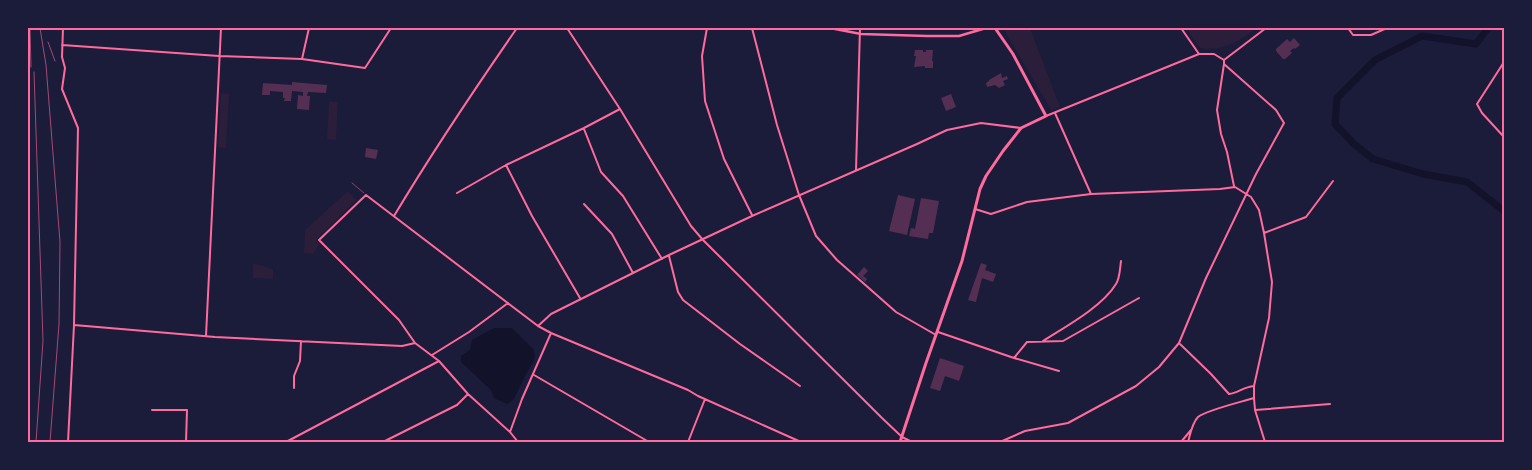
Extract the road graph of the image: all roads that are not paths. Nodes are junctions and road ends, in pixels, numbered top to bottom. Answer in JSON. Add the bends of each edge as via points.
{"nodes":[{"id":1,"x":64,"y":28,"type":"edge"},
{"id":2,"x":221,"y":28,"type":"edge"},
{"id":3,"x":309,"y":28,"type":"edge"},
{"id":4,"x":391,"y":28,"type":"edge"},
{"id":5,"x":517,"y":28,"type":"edge"},
{"id":6,"x":567,"y":28,"type":"edge"},
{"id":7,"x":706,"y":28,"type":"edge"},
{"id":8,"x":752,"y":28,"type":"edge"},
{"id":9,"x":830,"y":28,"type":"edge"},
{"id":10,"x":860,"y":28,"type":"edge"},
{"id":11,"x":986,"y":28,"type":"edge"},
{"id":12,"x":996,"y":28,"type":"edge"},
{"id":13,"x":1181,"y":28,"type":"edge"},
{"id":14,"x":1266,"y":28,"type":"edge"},
{"id":15,"x":1348,"y":28,"type":"edge"},
{"id":16,"x":1387,"y":28,"type":"edge"},
{"id":17,"x":861,"y":34,"type":"junction"},
{"id":18,"x":62,"y":45,"type":"junction"},
{"id":19,"x":1200,"y":54,"type":"junction"},
{"id":20,"x":219,"y":56,"type":"junction"},
{"id":21,"x":302,"y":59,"type":"junction"},
{"id":22,"x":1224,"y":62,"type":"junction"},
{"id":23,"x":1504,"y":62,"type":"edge"},
{"id":24,"x":620,"y":109,"type":"junction"},
{"id":25,"x":1055,"y":113,"type":"junction"},
{"id":26,"x":1046,"y":116,"type":"junction"},
{"id":27,"x":584,"y":128,"type":"junction"},
{"id":28,"x":1021,"y":128,"type":"junction"},
{"id":29,"x":1504,"y":137,"type":"edge"},
{"id":30,"x":506,"y":165,"type":"junction"},
{"id":31,"x":856,"y":170,"type":"junction"},
{"id":32,"x":1333,"y":181,"type":"dead end"},
{"id":33,"x":352,"y":184,"type":"dead end"},
{"id":34,"x":1235,"y":187,"type":"junction"},
{"id":35,"x":457,"y":193,"type":"dead end"},
{"id":36,"x":1091,"y":194,"type":"junction"},
{"id":37,"x":1247,"y":194,"type":"junction"},
{"id":38,"x":366,"y":195,"type":"junction"},
{"id":39,"x":799,"y":195,"type":"junction"},
{"id":40,"x":584,"y":204,"type":"dead end"},
{"id":41,"x":975,"y":209,"type":"junction"},
{"id":42,"x":393,"y":216,"type":"junction"},
{"id":43,"x":752,"y":216,"type":"junction"},
{"id":44,"x":1264,"y":233,"type":"junction"},
{"id":45,"x":702,"y":240,"type":"junction"},
{"id":46,"x":669,"y":255,"type":"junction"},
{"id":47,"x":662,"y":258,"type":"junction"},
{"id":48,"x":1121,"y":261,"type":"dead end"},
{"id":49,"x":633,"y":273,"type":"junction"},
{"id":50,"x":1139,"y":298,"type":"dead end"},
{"id":51,"x":581,"y":299,"type":"junction"},
{"id":52,"x":508,"y":303,"type":"junction"},
{"id":53,"x":74,"y":326,"type":"junction"},
{"id":54,"x":538,"y":326,"type":"junction"},
{"id":55,"x":937,"y":333,"type":"junction"},
{"id":56,"x":551,"y":334,"type":"junction"},
{"id":57,"x":206,"y":336,"type":"junction"},
{"id":58,"x":301,"y":342,"type":"junction"},
{"id":59,"x":1040,"y":342,"type":"junction"},
{"id":60,"x":415,"y":343,"type":"junction"},
{"id":61,"x":1179,"y":343,"type":"junction"},
{"id":62,"x":432,"y":355,"type":"junction"},
{"id":63,"x":1014,"y":358,"type":"junction"},
{"id":64,"x":439,"y":361,"type":"junction"},
{"id":65,"x":1059,"y":371,"type":"dead end"},
{"id":66,"x":534,"y":376,"type":"junction"},
{"id":67,"x":800,"y":386,"type":"dead end"},
{"id":68,"x":1254,"y":386,"type":"junction"},
{"id":69,"x":294,"y":388,"type":"dead end"},
{"id":70,"x":468,"y":394,"type":"junction"},
{"id":71,"x":1254,"y":398,"type":"junction"},
{"id":72,"x":705,"y":399,"type":"junction"},
{"id":73,"x":1330,"y":404,"type":"dead end"},
{"id":74,"x":152,"y":410,"type":"dead end"},
{"id":75,"x":1255,"y":410,"type":"junction"},
{"id":76,"x":1192,"y":428,"type":"junction"},
{"id":77,"x":510,"y":432,"type":"junction"},
{"id":78,"x":902,"y":437,"type":"junction"},
{"id":79,"x":792,"y":438,"type":"junction"},
{"id":80,"x":68,"y":442,"type":"edge"},
{"id":81,"x":186,"y":442,"type":"edge"},
{"id":82,"x":286,"y":442,"type":"edge"},
{"id":83,"x":382,"y":442,"type":"edge"},
{"id":84,"x":518,"y":442,"type":"edge"},
{"id":85,"x":648,"y":442,"type":"edge"},
{"id":86,"x":688,"y":442,"type":"edge"},
{"id":87,"x":790,"y":442,"type":"edge"},
{"id":88,"x":801,"y":442,"type":"edge"},
{"id":89,"x":900,"y":442,"type":"edge"},
{"id":90,"x":912,"y":442,"type":"edge"},
{"id":91,"x":1000,"y":442,"type":"edge"},
{"id":92,"x":1181,"y":442,"type":"edge"},
{"id":93,"x":1188,"y":442,"type":"edge"},
{"id":94,"x":1265,"y":442,"type":"edge"}],
"edges":[{"from":1,"to":18,"type":"street"},
{"from":2,"to":20,"type":"street"},
{"from":3,"to":21,"type":"street"},
{"from":4,"to":21,"type":"street","via":[[365,68]]},
{"from":5,"to":42,"type":"street"},
{"from":6,"to":24,"type":"street"},
{"from":7,"to":43,"type":"street","via":[[702,56],[705,101],[724,158]]},
{"from":8,"to":39,"type":"street"},
{"from":9,"to":17,"type":"street"},
{"from":10,"to":17,"type":"street"},
{"from":11,"to":17,"type":"street","via":[[959,36]]},
{"from":12,"to":26,"type":"main road"},
{"from":13,"to":19,"type":"street"},
{"from":14,"to":22,"type":"street"},
{"from":15,"to":16,"type":"street","via":[[1354,35],[1371,35]]},
{"from":17,"to":31,"type":"street"},
{"from":18,"to":20,"type":"street"},
{"from":18,"to":53,"type":"street","via":[[65,68],[62,89],[78,128]]},
{"from":19,"to":22,"type":"street","via":[[1214,54]]},
{"from":19,"to":25,"type":"street"},
{"from":20,"to":21,"type":"street"},
{"from":20,"to":57,"type":"street"},
{"from":22,"to":34,"type":"street","via":[[1217,110]]},
{"from":22,"to":37,"type":"street","via":[[1276,110],[1284,123]]},
{"from":23,"to":29,"type":"street","via":[[1477,104]]},
{"from":24,"to":27,"type":"street"},
{"from":24,"to":45,"type":"street"},
{"from":25,"to":26,"type":"street"},
{"from":25,"to":36,"type":"street"},
{"from":26,"to":28,"type":"main road"},
{"from":27,"to":30,"type":"street"},
{"from":27,"to":47,"type":"street","via":[[601,172],[623,196]]},
{"from":28,"to":31,"type":"street","via":[[981,123],[947,130]]},
{"from":28,"to":41,"type":"main road","via":[[986,176]]},
{"from":30,"to":35,"type":"street"},
{"from":30,"to":51,"type":"street"},
{"from":31,"to":39,"type":"street"},
{"from":32,"to":44,"type":"street","via":[[1306,217]]},
{"from":33,"to":38,"type":"lane"},
{"from":34,"to":36,"type":"street"},
{"from":34,"to":37,"type":"street"},
{"from":36,"to":41,"type":"street","via":[[1028,202],[991,214]]},
{"from":37,"to":44,"type":"street","via":[[1258,210]]},
{"from":37,"to":61,"type":"street"},
{"from":38,"to":42,"type":"street"},
{"from":38,"to":60,"type":"street","via":[[319,240],[399,320]]},
{"from":39,"to":43,"type":"street"},
{"from":39,"to":55,"type":"street","via":[[816,236],[837,260],[896,312]]},
{"from":40,"to":49,"type":"street","via":[[612,234]]},
{"from":41,"to":55,"type":"main road","via":[[962,262]]},
{"from":42,"to":52,"type":"street"},
{"from":43,"to":45,"type":"street"},
{"from":44,"to":68,"type":"street","via":[[1272,282],[1269,318]]},
{"from":45,"to":46,"type":"street"},
{"from":45,"to":78,"type":"street"},
{"from":46,"to":47,"type":"street"},
{"from":46,"to":67,"type":"street","via":[[683,300]]},
{"from":47,"to":49,"type":"street"},
{"from":48,"to":59,"type":"street","via":[[1118,282],[1104,298]]},
{"from":49,"to":51,"type":"street"},
{"from":50,"to":59,"type":"street","via":[[1063,341]]},
{"from":51,"to":54,"type":"street","via":[[551,314]]},
{"from":52,"to":54,"type":"street"},
{"from":52,"to":62,"type":"street"},
{"from":53,"to":57,"type":"street"},
{"from":53,"to":80,"type":"street"},
{"from":54,"to":56,"type":"street"},
{"from":55,"to":63,"type":"street"},
{"from":55,"to":78,"type":"main road"},
{"from":56,"to":66,"type":"street"},
{"from":56,"to":72,"type":"street"},
{"from":57,"to":58,"type":"street"},
{"from":58,"to":60,"type":"street","via":[[402,346]]},
{"from":58,"to":69,"type":"street"},
{"from":59,"to":63,"type":"street","via":[[1027,342]]},
{"from":60,"to":62,"type":"street"},
{"from":61,"to":68,"type":"street","via":[[1229,394]]},
{"from":61,"to":91,"type":"street","via":[[1159,367],[1136,386],[1068,423],[1025,431]]},
{"from":62,"to":64,"type":"street"},
{"from":63,"to":65,"type":"street"},
{"from":64,"to":70,"type":"street"},
{"from":64,"to":82,"type":"street"},
{"from":66,"to":77,"type":"street"},
{"from":66,"to":85,"type":"street"},
{"from":68,"to":71,"type":"street"},
{"from":70,"to":77,"type":"street"},
{"from":70,"to":83,"type":"street","via":[[457,405]]},
{"from":71,"to":75,"type":"street"},
{"from":71,"to":76,"type":"street","via":[[1208,412],[1198,417]]},
{"from":72,"to":79,"type":"street"},
{"from":72,"to":86,"type":"street"},
{"from":73,"to":75,"type":"street"},
{"from":74,"to":81,"type":"street","via":[[187,410]]},
{"from":75,"to":94,"type":"street"},
{"from":76,"to":92,"type":"street"},
{"from":76,"to":93,"type":"street"},
{"from":77,"to":84,"type":"street"},
{"from":78,"to":89,"type":"main road"},
{"from":78,"to":90,"type":"street"},
{"from":79,"to":87,"type":"street"},
{"from":79,"to":88,"type":"street"}]}
